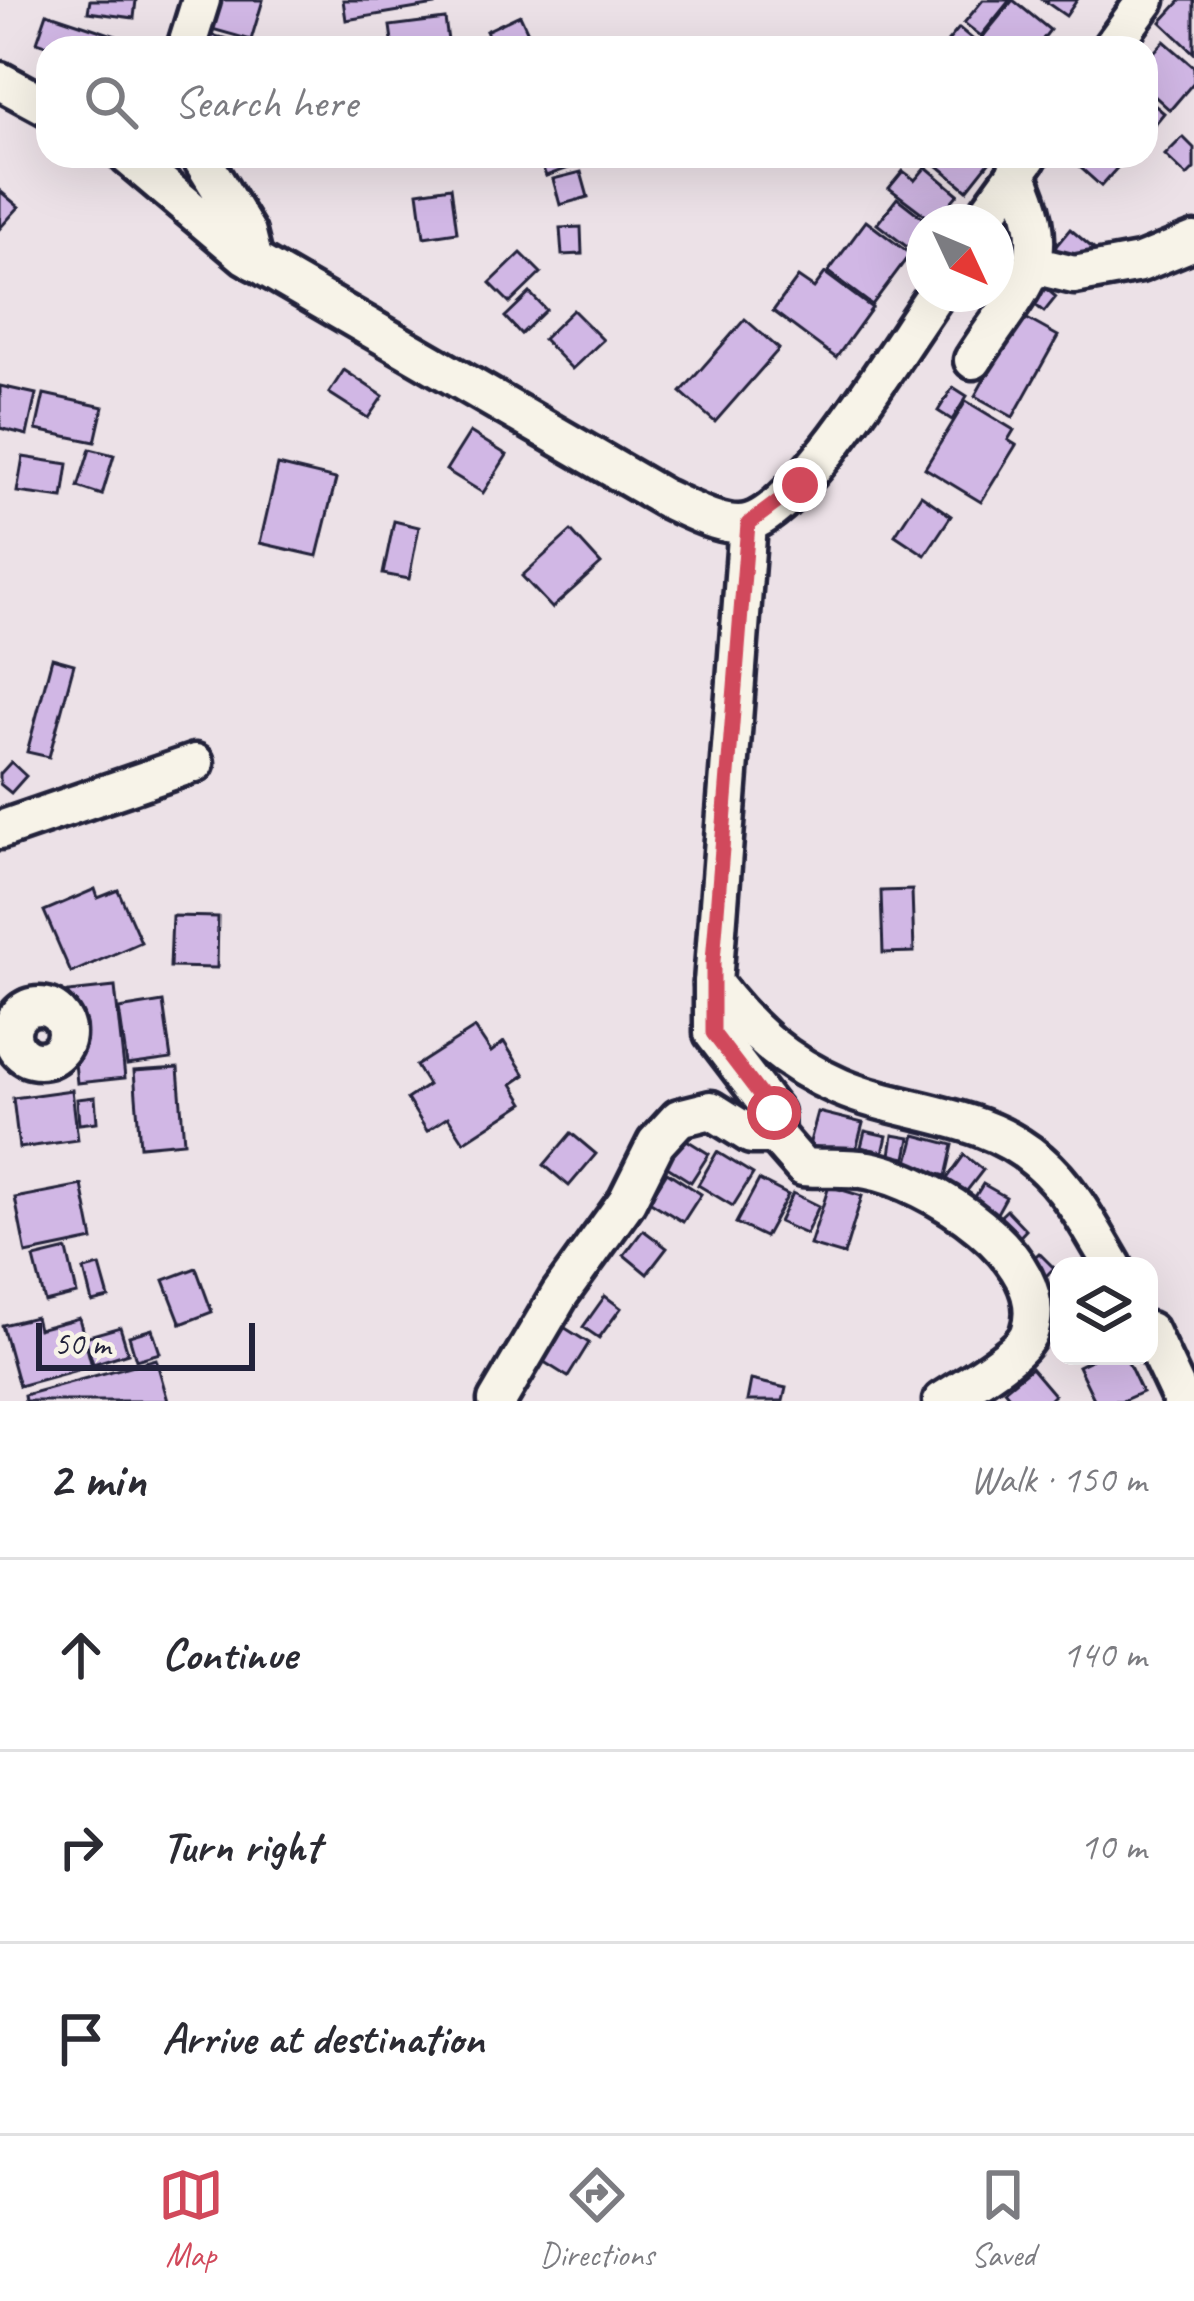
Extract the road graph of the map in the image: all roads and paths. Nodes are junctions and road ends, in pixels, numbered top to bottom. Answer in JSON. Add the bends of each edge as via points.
{"nodes":[{"id":1,"x":201,"y":0,"type":"edge"},
{"id":2,"x":1135,"y":0,"type":"edge"},
{"id":3,"x":1146,"y":0,"type":"edge"},
{"id":4,"x":190,"y":36,"type":"edge"},
{"id":5,"x":1117,"y":36,"type":"edge"},
{"id":6,"x":1120,"y":36,"type":"edge"},
{"id":7,"x":0,"y":81,"type":"edge"},
{"id":8,"x":36,"y":100,"type":"edge"},
{"id":9,"x":142,"y":168,"type":"edge"},
{"id":10,"x":207,"y":168,"type":"edge"},
{"id":11,"x":1019,"y":168,"type":"edge"},
{"id":12,"x":1023,"y":168,"type":"edge"},
{"id":13,"x":994,"y":204,"type":"edge"},
{"id":14,"x":1194,"y":241,"type":"edge"},
{"id":15,"x":254,"y":261,"type":"junction"},
{"id":16,"x":1033,"y":265,"type":"junction"},
{"id":17,"x":923,"y":312,"type":"edge"},
{"id":18,"x":974,"y":360,"type":"dead end"},
{"id":19,"x":748,"y":524,"type":"junction"},
{"id":20,"x":195,"y":763,"type":"dead end"},
{"id":21,"x":0,"y":830,"type":"edge"},
{"id":22,"x":713,"y":983,"type":"junction"},
{"id":23,"x":775,"y":1135,"type":"junction"},
{"id":24,"x":1108,"y":1257,"type":"edge"},
{"id":25,"x":1158,"y":1350,"type":"edge"},
{"id":26,"x":497,"y":1401,"type":"edge"},
{"id":27,"x":942,"y":1401,"type":"edge"},
{"id":28,"x":1182,"y":1401,"type":"edge"}],
"edges":[{"from":1,"to":4,"type":"street"},
{"from":2,"to":5,"type":"street"},
{"from":3,"to":6,"type":"street"},
{"from":7,"to":8,"type":"street"},
{"from":9,"to":15,"type":"street"},
{"from":10,"to":15,"type":"street","via":[[247,233]]},
{"from":11,"to":13,"type":"street"},
{"from":12,"to":16,"type":"street","via":[[1038,227]]},
{"from":14,"to":16,"type":"street","via":[[1074,275]]},
{"from":15,"to":19,"type":"street","via":[[664,498]]},
{"from":16,"to":18,"type":"street"},
{"from":17,"to":19,"type":"street","via":[[800,485]]},
{"from":19,"to":22,"type":"street"},
{"from":20,"to":21,"type":"street"},
{"from":22,"to":23,"type":"street","via":[[713,1033],[774,1113]]},
{"from":22,"to":24,"type":"street","via":[[775,1052],[842,1088],[1012,1141],[1069,1193]]},
{"from":23,"to":26,"type":"street","via":[[751,1135],[711,1110],[679,1118]]},
{"from":23,"to":27,"type":"street","via":[[803,1167],[869,1170],[967,1214],[1002,1244],[1022,1277],[1029,1333]]},
{"from":25,"to":28,"type":"street"}]}
